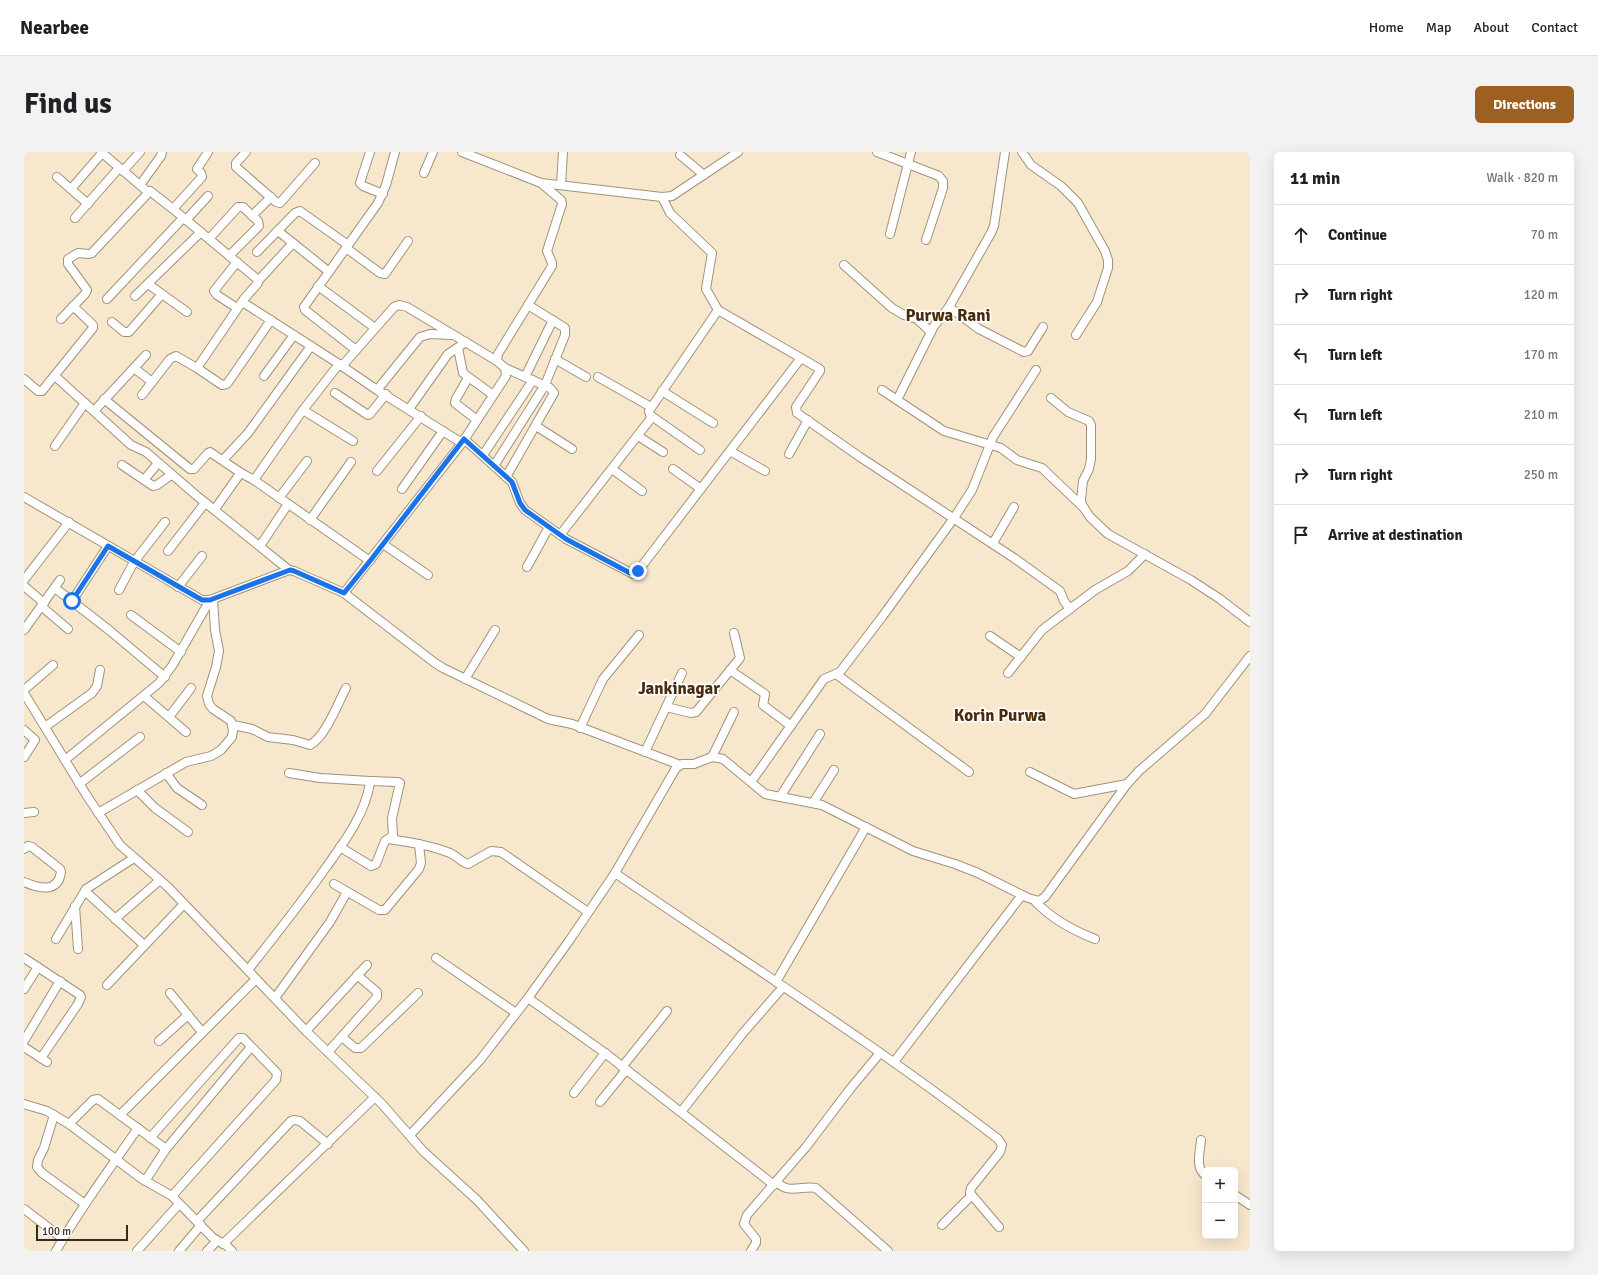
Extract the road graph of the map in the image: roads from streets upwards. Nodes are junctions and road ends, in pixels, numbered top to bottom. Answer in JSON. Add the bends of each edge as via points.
{"nodes":[{"id":1,"x":102,"y":152,"type":"edge"},
{"id":2,"x":140,"y":152,"type":"edge"},
{"id":3,"x":162,"y":152,"type":"edge"},
{"id":4,"x":208,"y":152,"type":"edge"},
{"id":5,"x":246,"y":152,"type":"edge"},
{"id":6,"x":370,"y":152,"type":"edge"},
{"id":7,"x":395,"y":152,"type":"edge"},
{"id":8,"x":433,"y":152,"type":"edge"},
{"id":9,"x":462,"y":152,"type":"edge"},
{"id":10,"x":563,"y":152,"type":"edge"},
{"id":11,"x":738,"y":152,"type":"edge"},
{"id":12,"x":877,"y":152,"type":"edge"},
{"id":13,"x":911,"y":152,"type":"edge"},
{"id":14,"x":1005,"y":152,"type":"edge"},
{"id":15,"x":1022,"y":152,"type":"edge"},
{"id":16,"x":680,"y":155,"type":"dead end"},
{"id":17,"x":315,"y":163,"type":"dead end"},
{"id":18,"x":907,"y":164,"type":"junction"},
{"id":19,"x":121,"y":169,"type":"junction"},
{"id":20,"x":424,"y":173,"type":"dead end"},
{"id":21,"x":704,"y":175,"type":"junction"},
{"id":22,"x":57,"y":177,"type":"dead end"},
{"id":23,"x":541,"y":183,"type":"junction"},
{"id":24,"x":140,"y":185,"type":"junction"},
{"id":25,"x":561,"y":185,"type":"junction"},
{"id":26,"x":71,"y":189,"type":"junction"},
{"id":27,"x":148,"y":192,"type":"junction"},
{"id":28,"x":383,"y":194,"type":"junction"},
{"id":29,"x":208,"y":196,"type":"dead end"},
{"id":30,"x":662,"y":196,"type":"junction"},
{"id":31,"x":271,"y":197,"type":"junction"},
{"id":32,"x":88,"y":204,"type":"junction"},
{"id":33,"x":174,"y":210,"type":"junction"},
{"id":34,"x":252,"y":216,"type":"junction"},
{"id":35,"x":76,"y":218,"type":"dead end"},
{"id":36,"x":184,"y":219,"type":"junction"},
{"id":37,"x":278,"y":231,"type":"junction"},
{"id":38,"x":200,"y":232,"type":"junction"},
{"id":39,"x":890,"y":234,"type":"dead end"},
{"id":40,"x":210,"y":240,"type":"junction"},
{"id":41,"x":926,"y":240,"type":"dead end"},
{"id":42,"x":408,"y":241,"type":"dead end"},
{"id":43,"x":293,"y":243,"type":"junction"},
{"id":44,"x":347,"y":247,"type":"junction"},
{"id":45,"x":257,"y":252,"type":"dead end"},
{"id":46,"x":229,"y":256,"type":"junction"},
{"id":47,"x":237,"y":262,"type":"junction"},
{"id":48,"x":844,"y":266,"type":"dead end"},
{"id":49,"x":328,"y":271,"type":"junction"},
{"id":50,"x":258,"y":281,"type":"junction"},
{"id":51,"x":148,"y":284,"type":"junction"},
{"id":52,"x":318,"y":286,"type":"junction"},
{"id":53,"x":162,"y":294,"type":"junction"},
{"id":54,"x":135,"y":296,"type":"dead end"},
{"id":55,"x":107,"y":299,"type":"dead end"},
{"id":56,"x":244,"y":299,"type":"junction"},
{"id":57,"x":528,"y":305,"type":"junction"},
{"id":58,"x":73,"y":306,"type":"junction"},
{"id":59,"x":949,"y":306,"type":"junction"},
{"id":60,"x":237,"y":308,"type":"junction"},
{"id":61,"x":718,"y":310,"type":"junction"},
{"id":62,"x":187,"y":312,"type":"dead end"},
{"id":63,"x":60,"y":319,"type":"dead end"},
{"id":64,"x":271,"y":320,"type":"junction"},
{"id":65,"x":553,"y":320,"type":"junction"},
{"id":66,"x":112,"y":322,"type":"dead end"},
{"id":67,"x":1044,"y":327,"type":"dead end"},
{"id":68,"x":375,"y":328,"type":"junction"},
{"id":69,"x":931,"y":332,"type":"junction"},
{"id":70,"x":294,"y":335,"type":"junction"},
{"id":71,"x":454,"y":335,"type":"junction"},
{"id":72,"x":1076,"y":336,"type":"dead end"},
{"id":73,"x":466,"y":342,"type":"junction"},
{"id":74,"x":311,"y":346,"type":"junction"},
{"id":75,"x":458,"y":348,"type":"junction"},
{"id":76,"x":356,"y":350,"type":"junction"},
{"id":77,"x":146,"y":355,"type":"dead end"},
{"id":78,"x":801,"y":358,"type":"junction"},
{"id":79,"x":555,"y":360,"type":"junction"},
{"id":80,"x":497,"y":361,"type":"junction"},
{"id":81,"x":340,"y":365,"type":"junction"},
{"id":82,"x":134,"y":368,"type":"junction"},
{"id":83,"x":197,"y":368,"type":"junction"},
{"id":84,"x":505,"y":368,"type":"junction"},
{"id":85,"x":1036,"y":370,"type":"dead end"},
{"id":86,"x":55,"y":376,"type":"junction"},
{"id":87,"x":264,"y":376,"type":"dead end"},
{"id":88,"x":586,"y":377,"type":"dead end"},
{"id":89,"x":598,"y":377,"type":"dead end"},
{"id":90,"x":468,"y":378,"type":"junction"},
{"id":91,"x":24,"y":379,"type":"edge"},
{"id":92,"x":529,"y":379,"type":"junction"},
{"id":93,"x":152,"y":382,"type":"junction"},
{"id":94,"x":544,"y":385,"type":"junction"},
{"id":95,"x":377,"y":390,"type":"junction"},
{"id":96,"x":882,"y":390,"type":"dead end"},
{"id":97,"x":662,"y":391,"type":"junction"},
{"id":98,"x":335,"y":393,"type":"dead end"},
{"id":99,"x":386,"y":394,"type":"junction"},
{"id":100,"x":142,"y":395,"type":"dead end"},
{"id":101,"x":493,"y":395,"type":"junction"},
{"id":102,"x":1051,"y":398,"type":"dead end"},
{"id":103,"x":104,"y":399,"type":"junction"},
{"id":104,"x":896,"y":400,"type":"junction"},
{"id":105,"x":85,"y":403,"type":"junction"},
{"id":106,"x":651,"y":407,"type":"junction"},
{"id":107,"x":409,"y":409,"type":"junction"},
{"id":108,"x":303,"y":410,"type":"junction"},
{"id":109,"x":94,"y":411,"type":"junction"},
{"id":110,"x":421,"y":416,"type":"junction"},
{"id":111,"x":652,"y":417,"type":"junction"},
{"id":112,"x":477,"y":420,"type":"junction"},
{"id":113,"x":808,"y":420,"type":"junction"},
{"id":114,"x":713,"y":423,"type":"dead end"},
{"id":115,"x":536,"y":426,"type":"junction"},
{"id":116,"x":443,"y":431,"type":"junction"},
{"id":117,"x":638,"y":436,"type":"junction"},
{"id":118,"x":352,"y":441,"type":"dead end"},
{"id":119,"x":463,"y":441,"type":"junction"},
{"id":120,"x":989,"y":444,"type":"junction"},
{"id":121,"x":55,"y":446,"type":"dead end"},
{"id":122,"x":572,"y":449,"type":"dead end"},
{"id":123,"x":700,"y":450,"type":"dead end"},
{"id":124,"x":730,"y":451,"type":"junction"},
{"id":125,"x":663,"y":452,"type":"dead end"},
{"id":126,"x":789,"y":454,"type":"dead end"},
{"id":127,"x":482,"y":456,"type":"junction"},
{"id":128,"x":223,"y":460,"type":"junction"},
{"id":129,"x":307,"y":461,"type":"dead end"},
{"id":130,"x":351,"y":462,"type":"dead end"},
{"id":131,"x":158,"y":463,"type":"junction"},
{"id":132,"x":122,"y":465,"type":"dead end"},
{"id":133,"x":494,"y":466,"type":"junction"},
{"id":134,"x":612,"y":469,"type":"junction"},
{"id":135,"x":673,"y":469,"type":"dead end"},
{"id":136,"x":377,"y":471,"type":"dead end"},
{"id":137,"x":765,"y":471,"type":"dead end"},
{"id":138,"x":241,"y":473,"type":"junction"},
{"id":139,"x":171,"y":475,"type":"junction"},
{"id":140,"x":506,"y":477,"type":"junction"},
{"id":141,"x":144,"y":480,"type":"junction"},
{"id":142,"x":254,"y":480,"type":"junction"},
{"id":143,"x":402,"y":489,"type":"dead end"},
{"id":144,"x":701,"y":489,"type":"junction"},
{"id":145,"x":642,"y":491,"type":"dead end"},
{"id":146,"x":24,"y":497,"type":"edge"},
{"id":147,"x":279,"y":498,"type":"junction"},
{"id":148,"x":205,"y":503,"type":"junction"},
{"id":149,"x":288,"y":504,"type":"junction"},
{"id":150,"x":1014,"y":507,"type":"dead end"},
{"id":151,"x":1084,"y":508,"type":"junction"},
{"id":152,"x":215,"y":509,"type":"junction"},
{"id":153,"x":954,"y":518,"type":"junction"},
{"id":154,"x":310,"y":520,"type":"junction"},
{"id":155,"x":69,"y":522,"type":"junction"},
{"id":156,"x":165,"y":522,"type":"dead end"},
{"id":157,"x":549,"y":527,"type":"junction"},
{"id":158,"x":560,"y":535,"type":"junction"},
{"id":159,"x":383,"y":544,"type":"junction"},
{"id":160,"x":993,"y":544,"type":"junction"},
{"id":161,"x":108,"y":546,"type":"junction"},
{"id":162,"x":260,"y":546,"type":"junction"},
{"id":163,"x":168,"y":551,"type":"dead end"},
{"id":164,"x":1145,"y":554,"type":"junction"},
{"id":165,"x":202,"y":556,"type":"dead end"},
{"id":166,"x":370,"y":561,"type":"junction"},
{"id":167,"x":134,"y":562,"type":"junction"},
{"id":168,"x":526,"y":567,"type":"dead end"},
{"id":169,"x":290,"y":570,"type":"junction"},
{"id":170,"x":428,"y":575,"type":"dead end"},
{"id":171,"x":24,"y":580,"type":"edge"},
{"id":172,"x":60,"y":580,"type":"dead end"},
{"id":173,"x":24,"y":586,"type":"edge"},
{"id":174,"x":178,"y":587,"type":"junction"},
{"id":175,"x":55,"y":588,"type":"junction"},
{"id":176,"x":119,"y":590,"type":"dead end"},
{"id":177,"x":344,"y":593,"type":"junction"},
{"id":178,"x":212,"y":600,"type":"junction"},
{"id":179,"x":72,"y":601,"type":"junction"},
{"id":180,"x":43,"y":605,"type":"junction"},
{"id":181,"x":1070,"y":609,"type":"junction"},
{"id":182,"x":131,"y":615,"type":"dead end"},
{"id":183,"x":1250,"y":622,"type":"edge"},
{"id":184,"x":68,"y":629,"type":"dead end"},
{"id":185,"x":24,"y":630,"type":"edge"},
{"id":186,"x":494,"y":630,"type":"dead end"},
{"id":187,"x":734,"y":633,"type":"dead end"},
{"id":188,"x":639,"y":635,"type":"dead end"},
{"id":189,"x":990,"y":636,"type":"dead end"},
{"id":190,"x":181,"y":652,"type":"junction"},
{"id":191,"x":1250,"y":656,"type":"edge"},
{"id":192,"x":1021,"y":657,"type":"junction"},
{"id":193,"x":53,"y":666,"type":"dead end"},
{"id":194,"x":100,"y":670,"type":"dead end"},
{"id":195,"x":730,"y":670,"type":"junction"},
{"id":196,"x":682,"y":673,"type":"dead end"},
{"id":197,"x":1008,"y":673,"type":"dead end"},
{"id":198,"x":836,"y":674,"type":"junction"},
{"id":199,"x":165,"y":677,"type":"junction"},
{"id":200,"x":465,"y":679,"type":"junction"},
{"id":201,"x":191,"y":688,"type":"dead end"},
{"id":202,"x":346,"y":688,"type":"dead end"},
{"id":203,"x":25,"y":695,"type":"edge"},
{"id":204,"x":144,"y":696,"type":"junction"},
{"id":205,"x":666,"y":707,"type":"junction"},
{"id":206,"x":734,"y":712,"type":"dead end"},
{"id":207,"x":169,"y":717,"type":"junction"},
{"id":208,"x":233,"y":725,"type":"junction"},
{"id":209,"x":791,"y":726,"type":"junction"},
{"id":210,"x":45,"y":727,"type":"junction"},
{"id":211,"x":580,"y":728,"type":"junction"},
{"id":212,"x":24,"y":730,"type":"edge"},
{"id":213,"x":186,"y":732,"type":"dead end"},
{"id":214,"x":820,"y":734,"type":"dead end"},
{"id":215,"x":140,"y":737,"type":"dead end"},
{"id":216,"x":644,"y":752,"type":"junction"},
{"id":217,"x":24,"y":757,"type":"edge"},
{"id":218,"x":712,"y":758,"type":"junction"},
{"id":219,"x":65,"y":760,"type":"junction"},
{"id":220,"x":680,"y":765,"type":"junction"},
{"id":221,"x":834,"y":770,"type":"dead end"},
{"id":222,"x":970,"y":772,"type":"dead end"},
{"id":223,"x":1030,"y":772,"type":"dead end"},
{"id":224,"x":166,"y":773,"type":"junction"},
{"id":225,"x":289,"y":773,"type":"dead end"},
{"id":226,"x":370,"y":781,"type":"junction"},
{"id":227,"x":751,"y":782,"type":"junction"},
{"id":228,"x":79,"y":784,"type":"junction"},
{"id":229,"x":1127,"y":784,"type":"junction"},
{"id":230,"x":137,"y":790,"type":"junction"},
{"id":231,"x":780,"y":797,"type":"junction"},
{"id":232,"x":813,"y":803,"type":"junction"},
{"id":233,"x":202,"y":805,"type":"dead end"},
{"id":234,"x":34,"y":812,"type":"dead end"},
{"id":235,"x":24,"y":813,"type":"edge"},
{"id":236,"x":98,"y":813,"type":"junction"},
{"id":237,"x":866,"y":827,"type":"junction"},
{"id":238,"x":188,"y":832,"type":"dead end"},
{"id":239,"x":389,"y":839,"type":"junction"},
{"id":240,"x":419,"y":844,"type":"junction"},
{"id":241,"x":340,"y":847,"type":"junction"},
{"id":242,"x":24,"y":849,"type":"edge"},
{"id":243,"x":134,"y":858,"type":"junction"},
{"id":244,"x":615,"y":873,"type":"junction"},
{"id":245,"x":160,"y":880,"type":"junction"},
{"id":246,"x":24,"y":882,"type":"edge"},
{"id":247,"x":334,"y":884,"type":"dead end"},
{"id":248,"x":85,"y":891,"type":"junction"},
{"id":249,"x":347,"y":892,"type":"junction"},
{"id":250,"x":1022,"y":895,"type":"junction"},
{"id":251,"x":1034,"y":900,"type":"junction"},
{"id":252,"x":184,"y":904,"type":"junction"},
{"id":253,"x":75,"y":906,"type":"junction"},
{"id":254,"x":588,"y":912,"type":"junction"},
{"id":255,"x":115,"y":919,"type":"junction"},
{"id":256,"x":56,"y":939,"type":"dead end"},
{"id":257,"x":1095,"y":939,"type":"dead end"},
{"id":258,"x":144,"y":945,"type":"junction"},
{"id":259,"x":78,"y":949,"type":"dead end"},
{"id":260,"x":24,"y":958,"type":"edge"},
{"id":261,"x":436,"y":958,"type":"dead end"},
{"id":262,"x":367,"y":965,"type":"dead end"},
{"id":263,"x":38,"y":967,"type":"junction"},
{"id":264,"x":248,"y":970,"type":"junction"},
{"id":265,"x":357,"y":975,"type":"junction"},
{"id":266,"x":256,"y":979,"type":"junction"},
{"id":267,"x":60,"y":981,"type":"junction"},
{"id":268,"x":106,"y":985,"type":"dead end"},
{"id":269,"x":780,"y":985,"type":"junction"},
{"id":270,"x":24,"y":988,"type":"edge"},
{"id":271,"x":170,"y":993,"type":"dead end"},
{"id":272,"x":418,"y":993,"type":"dead end"},
{"id":273,"x":274,"y":998,"type":"junction"},
{"id":274,"x":528,"y":998,"type":"junction"},
{"id":275,"x":668,"y":1011,"type":"dead end"},
{"id":276,"x":516,"y":1013,"type":"junction"},
{"id":277,"x":188,"y":1014,"type":"junction"},
{"id":278,"x":306,"y":1031,"type":"junction"},
{"id":279,"x":202,"y":1032,"type":"junction"},
{"id":280,"x":342,"y":1037,"type":"junction"},
{"id":281,"x":159,"y":1041,"type":"dead end"},
{"id":282,"x":24,"y":1047,"type":"edge"},
{"id":283,"x":251,"y":1047,"type":"junction"},
{"id":284,"x":328,"y":1052,"type":"junction"},
{"id":285,"x":605,"y":1053,"type":"junction"},
{"id":286,"x":880,"y":1053,"type":"junction"},
{"id":287,"x":894,"y":1062,"type":"junction"},
{"id":288,"x":624,"y":1068,"type":"junction"},
{"id":289,"x":574,"y":1093,"type":"dead end"},
{"id":290,"x":375,"y":1097,"type":"junction"},
{"id":291,"x":600,"y":1102,"type":"dead end"},
{"id":292,"x":24,"y":1104,"type":"edge"},
{"id":293,"x":682,"y":1112,"type":"junction"},
{"id":294,"x":54,"y":1115,"type":"junction"},
{"id":295,"x":120,"y":1115,"type":"junction"},
{"id":296,"x":69,"y":1124,"type":"junction"},
{"id":297,"x":138,"y":1128,"type":"junction"},
{"id":298,"x":410,"y":1136,"type":"junction"},
{"id":299,"x":150,"y":1138,"type":"junction"},
{"id":300,"x":1201,"y":1140,"type":"dead end"},
{"id":301,"x":328,"y":1144,"type":"junction"},
{"id":302,"x":166,"y":1149,"type":"junction"},
{"id":303,"x":116,"y":1159,"type":"junction"},
{"id":304,"x":1202,"y":1173,"type":"edge"},
{"id":305,"x":145,"y":1181,"type":"junction"},
{"id":306,"x":776,"y":1183,"type":"junction"},
{"id":307,"x":172,"y":1196,"type":"junction"},
{"id":308,"x":971,"y":1196,"type":"junction"},
{"id":309,"x":1238,"y":1197,"type":"edge"},
{"id":310,"x":85,"y":1204,"type":"junction"},
{"id":311,"x":179,"y":1204,"type":"junction"},
{"id":312,"x":1250,"y":1205,"type":"edge"},
{"id":313,"x":24,"y":1209,"type":"edge"},
{"id":314,"x":199,"y":1223,"type":"junction"},
{"id":315,"x":942,"y":1225,"type":"dead end"},
{"id":316,"x":999,"y":1227,"type":"dead end"},
{"id":317,"x":62,"y":1238,"type":"junction"},
{"id":318,"x":220,"y":1242,"type":"junction"},
{"id":319,"x":56,"y":1251,"type":"edge"},
{"id":320,"x":137,"y":1251,"type":"edge"},
{"id":321,"x":179,"y":1251,"type":"edge"},
{"id":322,"x":207,"y":1251,"type":"edge"},
{"id":323,"x":232,"y":1251,"type":"edge"},
{"id":324,"x":524,"y":1251,"type":"edge"},
{"id":325,"x":751,"y":1251,"type":"edge"},
{"id":326,"x":888,"y":1251,"type":"edge"}],
"edges":[{"from":1,"to":19,"type":"street"},
{"from":1,"to":26,"type":"street"},
{"from":2,"to":19,"type":"street"},
{"from":3,"to":24,"type":"street"},
{"from":4,"to":33,"type":"street","via":[[196,169],[201,172],[202,177]]},
{"from":5,"to":31,"type":"street","via":[[236,163],[236,167]]},
{"from":6,"to":28,"type":"street","via":[[360,183]]},
{"from":7,"to":28,"type":"street"},
{"from":8,"to":20,"type":"street"},
{"from":9,"to":23,"type":"street"},
{"from":10,"to":25,"type":"street"},
{"from":11,"to":21,"type":"street"},
{"from":12,"to":18,"type":"street"},
{"from":13,"to":18,"type":"street"},
{"from":14,"to":59,"type":"street","via":[[994,226]]},
{"from":15,"to":72,"type":"street","via":[[1031,165],[1061,186],[1078,203],[1108,260],[1108,268],[1097,302]]},
{"from":16,"to":21,"type":"street"},
{"from":17,"to":31,"type":"street","via":[[282,202]]},
{"from":18,"to":39,"type":"street"},
{"from":18,"to":41,"type":"street","via":[[939,176],[943,181]]},
{"from":19,"to":24,"type":"street"},
{"from":19,"to":32,"type":"street"},
{"from":21,"to":30,"type":"street","via":[[672,196]]},
{"from":22,"to":26,"type":"street"},
{"from":23,"to":25,"type":"street"},
{"from":23,"to":57,"type":"street","via":[[561,200],[562,204],[547,251],[552,266]]},
{"from":24,"to":27,"type":"street"},
{"from":25,"to":30,"type":"street"},
{"from":26,"to":32,"type":"street"},
{"from":27,"to":33,"type":"street","via":[[152,191]]},
{"from":27,"to":58,"type":"street","via":[[92,253],[78,252],[68,259],[68,264],[87,290]]},
{"from":28,"to":44,"type":"street"},
{"from":29,"to":36,"type":"street"},
{"from":30,"to":61,"type":"street","via":[[670,213],[712,253],[706,288]]},
{"from":31,"to":34,"type":"street"},
{"from":32,"to":35,"type":"street"},
{"from":33,"to":36,"type":"street"},
{"from":34,"to":40,"type":"street","via":[[243,207],[238,207]]},
{"from":34,"to":46,"type":"street","via":[[259,223],[258,228]]},
{"from":36,"to":38,"type":"street"},
{"from":36,"to":55,"type":"street"},
{"from":37,"to":43,"type":"street"},
{"from":37,"to":44,"type":"street","via":[[300,211]]},
{"from":37,"to":45,"type":"street"},
{"from":38,"to":40,"type":"street"},
{"from":38,"to":51,"type":"street"},
{"from":40,"to":46,"type":"street"},
{"from":42,"to":44,"type":"street","via":[[385,274],[380,273]]},
{"from":43,"to":49,"type":"street"},
{"from":43,"to":50,"type":"street"},
{"from":44,"to":49,"type":"street"},
{"from":46,"to":47,"type":"street"},
{"from":47,"to":50,"type":"street"},
{"from":47,"to":60,"type":"street","via":[[214,291]]},
{"from":48,"to":69,"type":"street","via":[[892,308],[918,319]]},
{"from":49,"to":52,"type":"street"},
{"from":50,"to":56,"type":"street"},
{"from":51,"to":53,"type":"street"},
{"from":51,"to":54,"type":"street"},
{"from":52,"to":68,"type":"street"},
{"from":52,"to":76,"type":"street","via":[[303,309]]},
{"from":53,"to":62,"type":"street"},
{"from":53,"to":66,"type":"street","via":[[129,332],[124,332]]},
{"from":56,"to":60,"type":"street"},
{"from":56,"to":64,"type":"street","via":[[244,302]]},
{"from":57,"to":65,"type":"street"},
{"from":57,"to":80,"type":"street","via":[[498,354]]},
{"from":58,"to":63,"type":"street"},
{"from":58,"to":86,"type":"street","via":[[93,326]]},
{"from":59,"to":67,"type":"street","via":[[978,329],[1024,352],[1028,351]]},
{"from":59,"to":69,"type":"street"},
{"from":60,"to":83,"type":"street"},
{"from":61,"to":78,"type":"street"},
{"from":61,"to":97,"type":"street"},
{"from":64,"to":70,"type":"street"},
{"from":64,"to":83,"type":"street","via":[[227,384],[222,385]]},
{"from":65,"to":79,"type":"street","via":[[566,330]]},
{"from":65,"to":92,"type":"street"},
{"from":68,"to":71,"type":"street","via":[[394,307],[399,305],[407,307]]},
{"from":68,"to":76,"type":"street"},
{"from":69,"to":104,"type":"street"},
{"from":70,"to":74,"type":"street"},
{"from":70,"to":87,"type":"street"},
{"from":71,"to":73,"type":"street"},
{"from":71,"to":95,"type":"street","via":[[430,334],[420,337]]},
{"from":73,"to":75,"type":"street"},
{"from":73,"to":80,"type":"street"},
{"from":74,"to":81,"type":"street"},
{"from":74,"to":128,"type":"street","via":[[248,433]]},
{"from":75,"to":90,"type":"street","via":[[461,370]]},
{"from":75,"to":107,"type":"street","via":[[448,354]]},
{"from":76,"to":81,"type":"street"},
{"from":77,"to":82,"type":"street"},
{"from":78,"to":113,"type":"street","via":[[820,369],[796,408],[797,413]]},
{"from":78,"to":124,"type":"street"},
{"from":79,"to":88,"type":"street"},
{"from":79,"to":94,"type":"street"},
{"from":80,"to":84,"type":"street"},
{"from":81,"to":95,"type":"street"},
{"from":81,"to":108,"type":"street"},
{"from":82,"to":93,"type":"street"},
{"from":82,"to":103,"type":"street"},
{"from":83,"to":93,"type":"street","via":[[179,357],[173,357]]},
{"from":84,"to":92,"type":"street"},
{"from":84,"to":101,"type":"street","via":[[506,376]]},
{"from":85,"to":120,"type":"street"},
{"from":86,"to":91,"type":"street","via":[[41,391]]},
{"from":86,"to":105,"type":"street"},
{"from":89,"to":106,"type":"street"},
{"from":90,"to":101,"type":"street"},
{"from":90,"to":112,"type":"street","via":[[456,403]]},
{"from":92,"to":94,"type":"street"},
{"from":92,"to":127,"type":"street"},
{"from":93,"to":100,"type":"street"},
{"from":94,"to":115,"type":"street","via":[[554,393]]},
{"from":94,"to":133,"type":"street"},
{"from":95,"to":99,"type":"street"},
{"from":96,"to":104,"type":"street"},
{"from":97,"to":106,"type":"street"},
{"from":97,"to":114,"type":"street"},
{"from":98,"to":99,"type":"street","via":[[368,415]]},
{"from":99,"to":107,"type":"street"},
{"from":101,"to":112,"type":"street"},
{"from":102,"to":151,"type":"street","via":[[1068,412],[1089,421],[1091,425],[1091,459],[1083,481],[1081,500]]},
{"from":103,"to":109,"type":"street"},
{"from":103,"to":128,"type":"street","via":[[190,469],[194,469],[208,453]]},
{"from":104,"to":120,"type":"street","via":[[944,431]]},
{"from":105,"to":109,"type":"street"},
{"from":105,"to":121,"type":"street"},
{"from":106,"to":111,"type":"street","via":[[649,413]]},
{"from":107,"to":110,"type":"street"},
{"from":108,"to":118,"type":"street"},
{"from":108,"to":142,"type":"street"},
{"from":109,"to":131,"type":"street","via":[[130,444],[146,452]]},
{"from":110,"to":116,"type":"street"},
{"from":110,"to":136,"type":"street"},
{"from":111,"to":117,"type":"street"},
{"from":111,"to":123,"type":"street"},
{"from":112,"to":119,"type":"street"},
{"from":113,"to":126,"type":"street"},
{"from":113,"to":153,"type":"street"},
{"from":115,"to":122,"type":"street"},
{"from":115,"to":140,"type":"street"},
{"from":116,"to":119,"type":"street"},
{"from":116,"to":143,"type":"street"},
{"from":117,"to":125,"type":"street"},
{"from":117,"to":134,"type":"street"},
{"from":119,"to":127,"type":"street"},
{"from":119,"to":159,"type":"street"},
{"from":120,"to":151,"type":"street","via":[[1003,449],[1017,460],[1047,471]]},
{"from":120,"to":153,"type":"street","via":[[972,490]]},
{"from":124,"to":137,"type":"street"},
{"from":124,"to":144,"type":"street"},
{"from":127,"to":133,"type":"street"},
{"from":128,"to":138,"type":"street"},
{"from":129,"to":147,"type":"street"},
{"from":130,"to":154,"type":"street"},
{"from":131,"to":139,"type":"street"},
{"from":131,"to":141,"type":"street"},
{"from":132,"to":141,"type":"street"},
{"from":133,"to":140,"type":"street"},
{"from":134,"to":145,"type":"street"},
{"from":134,"to":158,"type":"street"},
{"from":135,"to":144,"type":"street"},
{"from":138,"to":142,"type":"street"},
{"from":138,"to":152,"type":"street"},
{"from":139,"to":141,"type":"street","via":[[155,486]]},
{"from":139,"to":148,"type":"street"},
{"from":140,"to":157,"type":"street","via":[[515,488],[522,507]]},
{"from":142,"to":147,"type":"street"},
{"from":144,"to":158,"type":"street","via":[[638,571],[633,574]]},
{"from":146,"to":155,"type":"street"},
{"from":147,"to":149,"type":"street"},
{"from":148,"to":152,"type":"street"},
{"from":148,"to":163,"type":"street"},
{"from":149,"to":154,"type":"street"},
{"from":149,"to":162,"type":"street"},
{"from":150,"to":160,"type":"street"},
{"from":151,"to":164,"type":"street","via":[[1108,534]]},
{"from":152,"to":162,"type":"street"},
{"from":153,"to":160,"type":"street"},
{"from":153,"to":198,"type":"street","via":[[882,617]]},
{"from":154,"to":166,"type":"street"},
{"from":155,"to":161,"type":"street"},
{"from":155,"to":171,"type":"street"},
{"from":156,"to":167,"type":"street"},
{"from":157,"to":158,"type":"street"},
{"from":157,"to":168,"type":"street"},
{"from":159,"to":166,"type":"street"},
{"from":159,"to":170,"type":"street"},
{"from":160,"to":181,"type":"street","via":[[1060,591]]},
{"from":161,"to":167,"type":"street"},
{"from":161,"to":179,"type":"street"},
{"from":162,"to":169,"type":"street"},
{"from":164,"to":181,"type":"street","via":[[1128,571],[1095,590]]},
{"from":164,"to":183,"type":"street","via":[[1197,584]]},
{"from":165,"to":174,"type":"street"},
{"from":166,"to":177,"type":"street"},
{"from":167,"to":174,"type":"street"},
{"from":167,"to":176,"type":"street"},
{"from":169,"to":177,"type":"street"},
{"from":169,"to":178,"type":"street"},
{"from":172,"to":175,"type":"street"},
{"from":173,"to":180,"type":"street"},
{"from":174,"to":178,"type":"street","via":[[198,598]]},
{"from":175,"to":179,"type":"street"},
{"from":175,"to":180,"type":"street"},
{"from":177,"to":200,"type":"street","via":[[434,663]]},
{"from":178,"to":190,"type":"street"},
{"from":178,"to":208,"type":"street","via":[[219,651],[207,696],[213,709]]},
{"from":179,"to":199,"type":"street"},
{"from":180,"to":184,"type":"street"},
{"from":180,"to":185,"type":"street"},
{"from":181,"to":192,"type":"street","via":[[1042,630]]},
{"from":182,"to":190,"type":"street"},
{"from":186,"to":200,"type":"street"},
{"from":187,"to":195,"type":"street","via":[[740,658]]},
{"from":188,"to":211,"type":"street","via":[[603,679]]},
{"from":189,"to":192,"type":"street"},
{"from":190,"to":199,"type":"street"},
{"from":191,"to":229,"type":"street","via":[[1204,714]]},
{"from":192,"to":197,"type":"street"},
{"from":193,"to":203,"type":"street"},
{"from":194,"to":210,"type":"street","via":[[97,686],[92,693]]},
{"from":195,"to":205,"type":"street","via":[[696,712]]},
{"from":195,"to":209,"type":"street","via":[[765,694],[763,705]]},
{"from":196,"to":205,"type":"street"},
{"from":198,"to":209,"type":"street","via":[[824,679]]},
{"from":198,"to":222,"type":"street"},
{"from":199,"to":204,"type":"street"},
{"from":200,"to":211,"type":"street","via":[[548,719]]},
{"from":201,"to":207,"type":"street"},
{"from":202,"to":208,"type":"street","via":[[324,731],[310,745],[268,737],[252,729]]},
{"from":203,"to":210,"type":"street"},
{"from":204,"to":207,"type":"street"},
{"from":204,"to":219,"type":"street"},
{"from":205,"to":216,"type":"street"},
{"from":206,"to":218,"type":"street"},
{"from":207,"to":213,"type":"street"},
{"from":208,"to":224,"type":"street","via":[[232,737],[221,750],[207,758],[186,762]]},
{"from":209,"to":227,"type":"street"},
{"from":210,"to":219,"type":"street"},
{"from":211,"to":216,"type":"street"},
{"from":212,"to":217,"type":"street","via":[[35,740]]},
{"from":214,"to":231,"type":"street"},
{"from":215,"to":228,"type":"street"},
{"from":216,"to":220,"type":"street"},
{"from":218,"to":220,"type":"street","via":[[694,764]]},
{"from":218,"to":227,"type":"street","via":[[723,759]]},
{"from":219,"to":228,"type":"street"},
{"from":220,"to":244,"type":"street"},
{"from":221,"to":232,"type":"street"},
{"from":223,"to":229,"type":"street","via":[[1074,794]]},
{"from":224,"to":230,"type":"street"},
{"from":224,"to":233,"type":"street","via":[[177,788]]},
{"from":225,"to":226,"type":"street"},
{"from":226,"to":239,"type":"street","via":[[400,784],[392,818],[394,834]]},
{"from":226,"to":241,"type":"street","via":[[360,815]]},
{"from":227,"to":231,"type":"street","via":[[765,794]]},
{"from":228,"to":236,"type":"street"},
{"from":229,"to":251,"type":"street","via":[[1045,897],[1042,900]]},
{"from":230,"to":236,"type":"street"},
{"from":230,"to":238,"type":"street"},
{"from":231,"to":232,"type":"street"},
{"from":232,"to":237,"type":"street"},
{"from":234,"to":235,"type":"street"},
{"from":236,"to":243,"type":"street","via":[[117,842]]},
{"from":237,"to":250,"type":"street","via":[[913,851],[978,873]]},
{"from":237,"to":269,"type":"street"},
{"from":239,"to":240,"type":"street"},
{"from":239,"to":241,"type":"street","via":[[384,844],[376,864],[372,866]]},
{"from":240,"to":249,"type":"street","via":[[419,868],[385,910],[379,910]]},
{"from":240,"to":254,"type":"street","via":[[450,853],[468,864],[491,851],[501,852]]},
{"from":241,"to":264,"type":"street","via":[[285,924]]},
{"from":242,"to":246,"type":"street","via":[[32,847],[61,872],[57,882],[48,888],[37,888]]},
{"from":243,"to":245,"type":"street"},
{"from":243,"to":248,"type":"street"},
{"from":244,"to":254,"type":"street"},
{"from":244,"to":269,"type":"street"},
{"from":245,"to":252,"type":"street"},
{"from":245,"to":255,"type":"street"},
{"from":247,"to":249,"type":"street"},
{"from":248,"to":253,"type":"street"},
{"from":248,"to":255,"type":"street"},
{"from":249,"to":273,"type":"street","via":[[330,922]]},
{"from":250,"to":251,"type":"street"},
{"from":250,"to":287,"type":"street"},
{"from":251,"to":257,"type":"street","via":[[1053,918]]},
{"from":252,"to":258,"type":"street"},
{"from":252,"to":264,"type":"street"},
{"from":253,"to":256,"type":"street"},
{"from":253,"to":259,"type":"street"},
{"from":254,"to":274,"type":"street"},
{"from":255,"to":258,"type":"street"},
{"from":258,"to":268,"type":"street"},
{"from":260,"to":263,"type":"street"},
{"from":261,"to":276,"type":"street"},
{"from":262,"to":265,"type":"street"},
{"from":263,"to":267,"type":"street"},
{"from":263,"to":270,"type":"street"},
{"from":264,"to":266,"type":"street"},
{"from":265,"to":278,"type":"street"},
{"from":265,"to":280,"type":"street","via":[[377,992],[377,997]]},
{"from":266,"to":273,"type":"street"},
{"from":266,"to":279,"type":"street"},
{"from":267,"to":282,"type":"street"},
{"from":267,"to":282,"type":"street","via":[[80,995],[81,999],[44,1060]]},
{"from":269,"to":286,"type":"street"},
{"from":269,"to":293,"type":"street"},
{"from":271,"to":277,"type":"street"},
{"from":272,"to":280,"type":"street","via":[[361,1048],[356,1048]]},
{"from":273,"to":278,"type":"street"},
{"from":274,"to":276,"type":"street"},
{"from":274,"to":285,"type":"street"},
{"from":275,"to":288,"type":"street"},
{"from":276,"to":298,"type":"street","via":[[480,1060]]},
{"from":277,"to":279,"type":"street"},
{"from":277,"to":281,"type":"street"},
{"from":278,"to":284,"type":"street"},
{"from":279,"to":295,"type":"street"},
{"from":280,"to":284,"type":"street"},
{"from":283,"to":299,"type":"street","via":[[243,1038],[239,1038]]},
{"from":283,"to":302,"type":"street"},
{"from":283,"to":307,"type":"street","via":[[277,1073],[276,1080]]},
{"from":284,"to":290,"type":"street"},
{"from":285,"to":288,"type":"street"},
{"from":285,"to":289,"type":"street"},
{"from":286,"to":287,"type":"street"},
{"from":286,"to":306,"type":"street"},
{"from":287,"to":308,"type":"street","via":[[1001,1142],[1000,1152],[970,1191]]},
{"from":288,"to":291,"type":"street"},
{"from":288,"to":293,"type":"street"},
{"from":290,"to":298,"type":"street"},
{"from":290,"to":301,"type":"street"},
{"from":292,"to":294,"type":"street"},
{"from":293,"to":306,"type":"street"},
{"from":294,"to":296,"type":"street"},
{"from":294,"to":310,"type":"street","via":[[37,1167]]},
{"from":295,"to":296,"type":"street","via":[[96,1099]]},
{"from":295,"to":297,"type":"street"},
{"from":296,"to":303,"type":"street"},
{"from":297,"to":299,"type":"street"},
{"from":297,"to":303,"type":"street"},
{"from":298,"to":324,"type":"street","via":[[477,1200]]},
{"from":299,"to":302,"type":"street"},
{"from":300,"to":304,"type":"street","via":[[1199,1165]]},
{"from":301,"to":314,"type":"street","via":[[300,1121],[291,1121]]},
{"from":301,"to":318,"type":"street"},
{"from":302,"to":305,"type":"street"},
{"from":303,"to":305,"type":"street"},
{"from":303,"to":310,"type":"street"},
{"from":305,"to":307,"type":"street"},
{"from":306,"to":325,"type":"street","via":[[745,1218],[746,1227],[756,1239]]},
{"from":306,"to":326,"type":"street","via":[[785,1188],[816,1188]]},
{"from":307,"to":311,"type":"street"},
{"from":308,"to":315,"type":"street"},
{"from":308,"to":316,"type":"street"},
{"from":309,"to":312,"type":"street"},
{"from":310,"to":317,"type":"street"},
{"from":311,"to":314,"type":"street"},
{"from":311,"to":320,"type":"street"},
{"from":313,"to":317,"type":"street"},
{"from":314,"to":318,"type":"street"},
{"from":314,"to":321,"type":"street"},
{"from":317,"to":319,"type":"street"},
{"from":318,"to":322,"type":"street"},
{"from":318,"to":323,"type":"street"}]}
